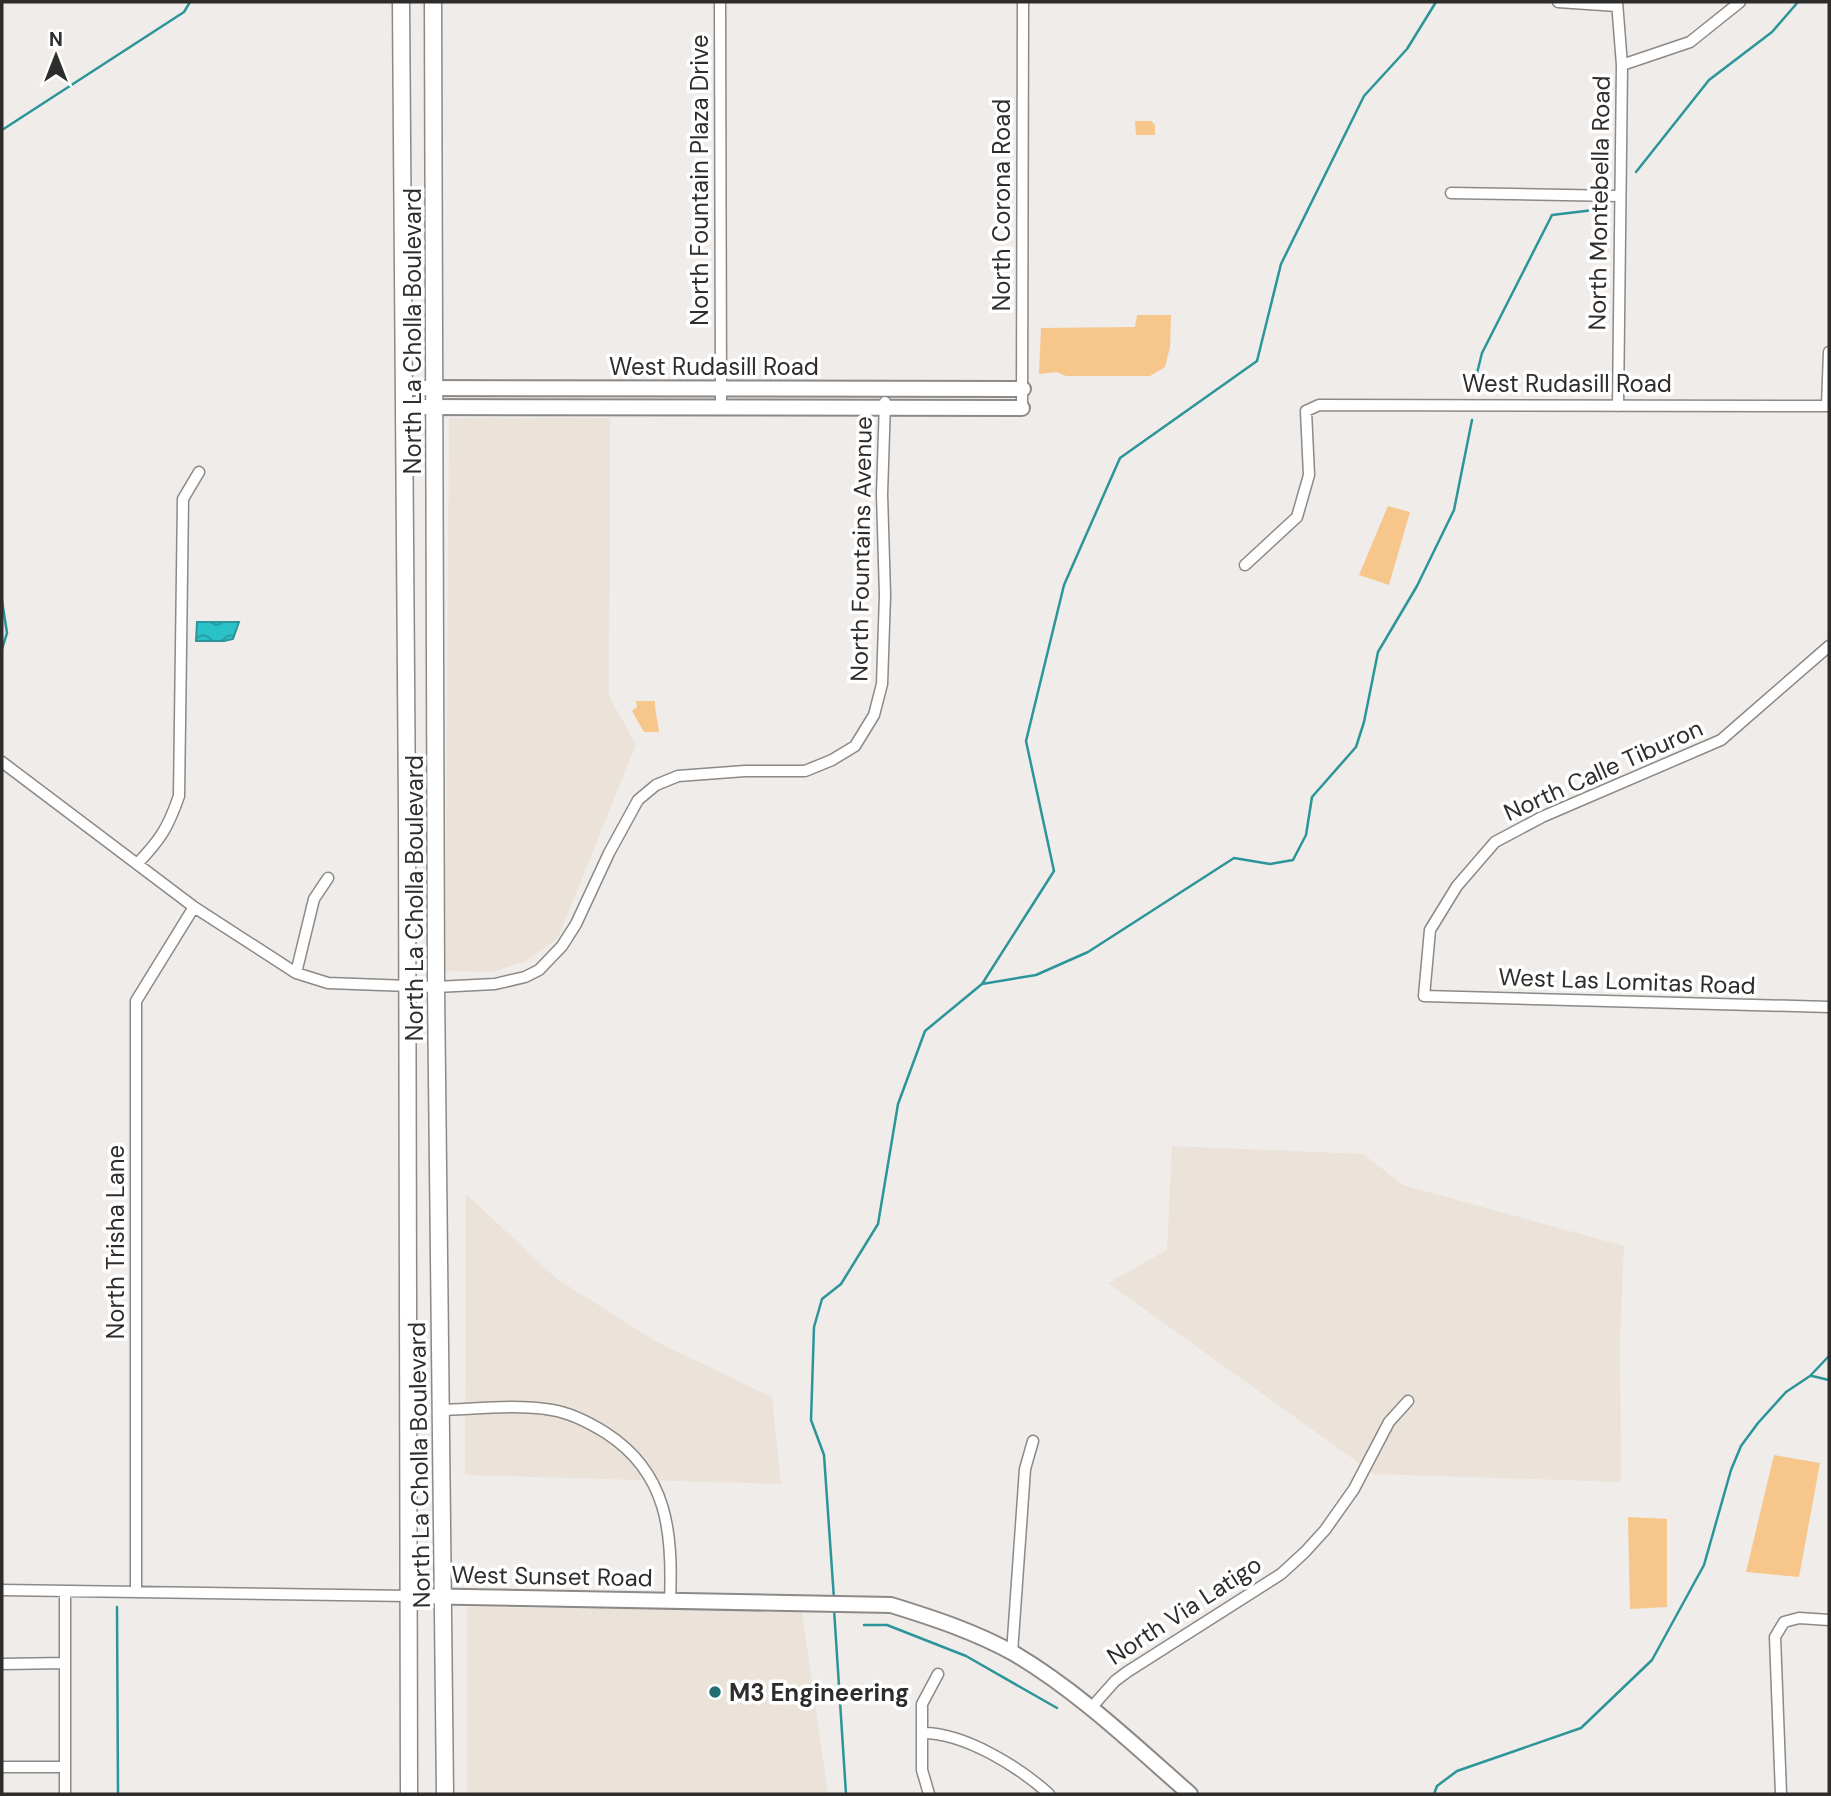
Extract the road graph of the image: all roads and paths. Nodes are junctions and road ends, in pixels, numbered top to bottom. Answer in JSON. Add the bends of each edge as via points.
{"nodes":[{"id":1,"x":401,"y":2,"type":"edge"},
{"id":2,"x":433,"y":2,"type":"edge"},
{"id":3,"x":720,"y":2,"type":"edge"},
{"id":4,"x":1023,"y":2,"type":"edge"},
{"id":5,"x":1558,"y":2,"type":"edge"},
{"id":6,"x":1740,"y":2,"type":"edge"},
{"id":7,"x":1617,"y":4,"type":"edge"},
{"id":8,"x":1622,"y":65,"type":"junction"},
{"id":9,"x":1451,"y":193,"type":"dead end"},
{"id":10,"x":1620,"y":196,"type":"junction"},
{"id":11,"x":1829,"y":352,"type":"edge"},
{"id":12,"x":405,"y":388,"type":"junction"},
{"id":13,"x":436,"y":388,"type":"junction"},
{"id":14,"x":1023,"y":389,"type":"junction"},
{"id":15,"x":721,"y":395,"type":"junction"},
{"id":16,"x":885,"y":405,"type":"junction"},
{"id":17,"x":1618,"y":406,"type":"junction"},
{"id":18,"x":1828,"y":406,"type":"edge"},
{"id":19,"x":405,"y":407,"type":"junction"},
{"id":20,"x":436,"y":407,"type":"junction"},
{"id":21,"x":1022,"y":408,"type":"joint"},
{"id":22,"x":199,"y":472,"type":"dead end"},
{"id":23,"x":1245,"y":565,"type":"dead end"},
{"id":24,"x":1829,"y":646,"type":"edge"},
{"id":25,"x":2,"y":762,"type":"edge"},
{"id":26,"x":137,"y":864,"type":"junction"},
{"id":27,"x":328,"y":878,"type":"dead end"},
{"id":28,"x":194,"y":908,"type":"junction"},
{"id":29,"x":296,"y":973,"type":"junction"},
{"id":30,"x":408,"y":986,"type":"junction"},
{"id":31,"x":436,"y":987,"type":"junction"},
{"id":32,"x":1424,"y":996,"type":"joint"},
{"id":33,"x":1829,"y":1007,"type":"edge"},
{"id":34,"x":1408,"y":1401,"type":"dead end"},
{"id":35,"x":440,"y":1410,"type":"junction"},
{"id":36,"x":1033,"y":1441,"type":"dead end"},
{"id":37,"x":2,"y":1590,"type":"edge"},
{"id":38,"x":65,"y":1591,"type":"junction"},
{"id":39,"x":135,"y":1592,"type":"junction"},
{"id":40,"x":410,"y":1596,"type":"junction"},
{"id":41,"x":443,"y":1596,"type":"junction"},
{"id":42,"x":670,"y":1602,"type":"junction"},
{"id":43,"x":1829,"y":1620,"type":"edge"},
{"id":44,"x":1012,"y":1653,"type":"junction"},
{"id":45,"x":65,"y":1663,"type":"junction"},
{"id":46,"x":2,"y":1664,"type":"edge"},
{"id":47,"x":938,"y":1674,"type":"dead end"},
{"id":48,"x":1091,"y":1708,"type":"junction"},
{"id":49,"x":923,"y":1733,"type":"junction"},
{"id":50,"x":2,"y":1767,"type":"edge"},
{"id":51,"x":65,"y":1767,"type":"junction"},
{"id":52,"x":65,"y":1794,"type":"edge"},
{"id":53,"x":409,"y":1794,"type":"edge"},
{"id":54,"x":445,"y":1794,"type":"edge"},
{"id":55,"x":929,"y":1794,"type":"edge"},
{"id":56,"x":1049,"y":1794,"type":"edge"},
{"id":57,"x":1190,"y":1794,"type":"edge"},
{"id":58,"x":1782,"y":1794,"type":"edge"}],
"edges":[{"from":1,"to":12,"type":"main road","name":"North La Cholla Boulevard"},
{"from":2,"to":13,"type":"main road","name":"North La Cholla Boulevard"},
{"from":3,"to":15,"type":"street","name":"North Fountain Plaza Drive"},
{"from":4,"to":14,"type":"street","name":"North Corona Road"},
{"from":5,"to":7,"type":"street"},
{"from":6,"to":8,"type":"street","via":[[1690,42]]},
{"from":7,"to":8,"type":"street","name":"North Montebella Road"},
{"from":8,"to":10,"type":"street","name":"North Montebella Road"},
{"from":9,"to":10,"type":"street"},
{"from":10,"to":17,"type":"street","name":"North Montebella Road"},
{"from":11,"to":18,"type":"street"},
{"from":12,"to":13,"type":"street","name":"West Rudasill Road"},
{"from":12,"to":19,"type":"main road","name":"North La Cholla Boulevard"},
{"from":13,"to":15,"type":"street","name":"West Rudasill Road"},
{"from":13,"to":20,"type":"main road","name":"North La Cholla Boulevard"},
{"from":14,"to":15,"type":"street","name":"West Rudasill Road"},
{"from":14,"to":21,"type":"street","name":"North Corona Road"},
{"from":16,"to":20,"type":"street","name":"West Rudasill Road"},
{"from":16,"to":21,"type":"street","name":"West Rudasill Road"},
{"from":16,"to":31,"type":"street","name":"North Fountains Avenue","via":[[882,684],[874,715],[855,746],[805,771],[678,776],[656,785],[638,800],[576,924],[539,970],[495,984]]},
{"from":17,"to":18,"type":"street","name":"West Rudasill Road"},
{"from":17,"to":23,"type":"street","name":"West Rudasill Road","via":[[1319,405],[1306,411],[1310,475],[1297,516]]},
{"from":19,"to":20,"type":"street","name":"West Rudasill Road"},
{"from":19,"to":30,"type":"main road","name":"North La Cholla Boulevard"},
{"from":20,"to":31,"type":"main road","name":"North La Cholla Boulevard"},
{"from":22,"to":26,"type":"street","via":[[183,499],[178,796],[170,824]]},
{"from":24,"to":32,"type":"street","name":"North Calle Tiburon","via":[[1721,740],[1495,842],[1457,886],[1430,930]]},
{"from":25,"to":26,"type":"street","name":"North Fountains Avenue"},
{"from":26,"to":28,"type":"street","name":"North Fountains Avenue"},
{"from":27,"to":29,"type":"street","via":[[304,926]]},
{"from":28,"to":29,"type":"street","name":"North Fountains Avenue"},
{"from":28,"to":39,"type":"street","name":"North Trisha Lane","via":[[136,1001]]},
{"from":29,"to":30,"type":"street","name":"North Fountains Avenue","via":[[328,983]]},
{"from":30,"to":31,"type":"street","name":"North Fountains Avenue"},
{"from":30,"to":40,"type":"main road","name":"North La Cholla Boulevard"},
{"from":31,"to":35,"type":"main road","name":"North La Cholla Boulevard"},
{"from":32,"to":33,"type":"street","name":"West Las Lomitas Road"},
{"from":34,"to":48,"type":"street","name":"North Via Latigo","via":[[1389,1422],[1354,1489],[1305,1552],[1281,1574],[1127,1672]]},
{"from":35,"to":41,"type":"main road","name":"North La Cholla Boulevard"},
{"from":35,"to":42,"type":"street","via":[[554,1410],[590,1423],[627,1446],[653,1478],[666,1519],[672,1563]]},
{"from":36,"to":44,"type":"street","via":[[1025,1469]]},
{"from":37,"to":38,"type":"street","name":"West Sunset Road"},
{"from":38,"to":39,"type":"street","name":"West Sunset Road"},
{"from":38,"to":45,"type":"street"},
{"from":39,"to":40,"type":"street","name":"West Sunset Road"},
{"from":40,"to":41,"type":"street","name":"West Sunset Road"},
{"from":40,"to":53,"type":"main road","name":"North La Cholla Boulevard"},
{"from":41,"to":42,"type":"street","name":"West Sunset Road"},
{"from":41,"to":54,"type":"main road","name":"North La Cholla Boulevard"},
{"from":42,"to":44,"type":"street","name":"West Sunset Road","via":[[891,1605],[944,1622]]},
{"from":43,"to":58,"type":"street","via":[[1784,1622],[1774,1637]]},
{"from":44,"to":48,"type":"street"},
{"from":45,"to":46,"type":"street"},
{"from":45,"to":51,"type":"street"},
{"from":47,"to":49,"type":"street","via":[[922,1704]]},
{"from":48,"to":57,"type":"street"},
{"from":49,"to":55,"type":"street","via":[[922,1770]]},
{"from":49,"to":56,"type":"street","via":[[953,1737],[1005,1762]]},
{"from":50,"to":51,"type":"street"},
{"from":51,"to":52,"type":"street"}]}
